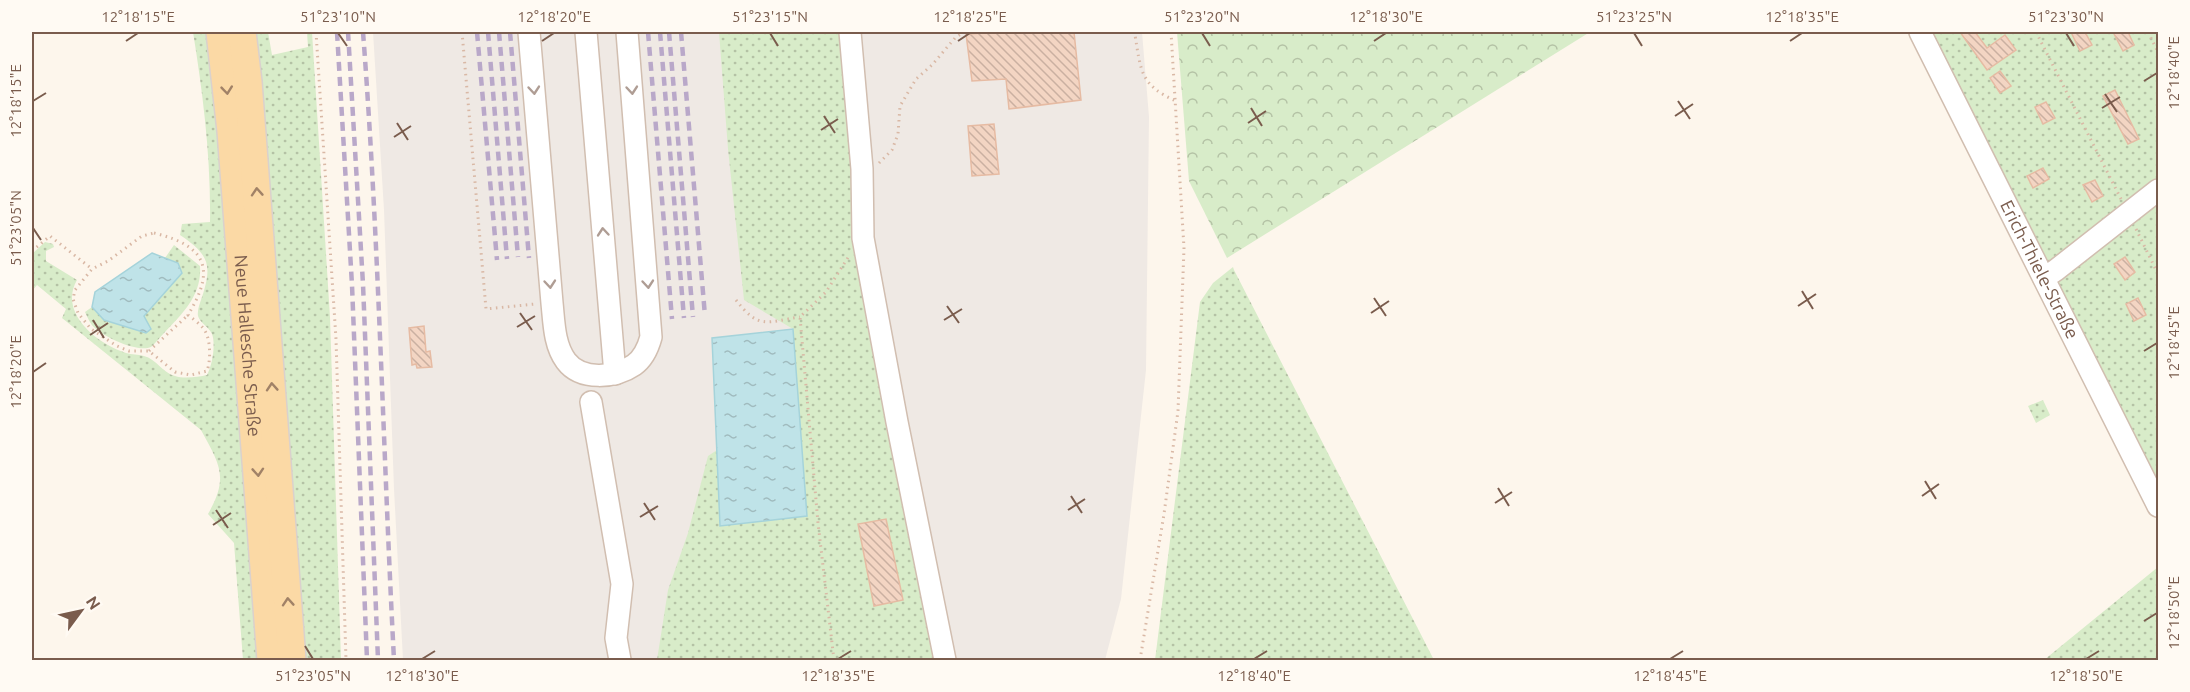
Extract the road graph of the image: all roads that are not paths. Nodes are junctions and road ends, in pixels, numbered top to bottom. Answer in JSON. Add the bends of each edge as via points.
{"nodes":[{"id":1,"x":220,"y":32,"type":"edge"},
{"id":2,"x":242,"y":32,"type":"edge"},
{"id":3,"x":529,"y":32,"type":"edge"},
{"id":4,"x":586,"y":32,"type":"edge"},
{"id":5,"x":627,"y":32,"type":"edge"},
{"id":6,"x":850,"y":32,"type":"edge"},
{"id":7,"x":1920,"y":32,"type":"edge"},
{"id":8,"x":2158,"y":190,"type":"edge"},
{"id":9,"x":2044,"y":278,"type":"junction"},
{"id":10,"x":615,"y":374,"type":"junction"},
{"id":11,"x":591,"y":402,"type":"dead end"},
{"id":12,"x":2158,"y":506,"type":"edge"},
{"id":13,"x":271,"y":660,"type":"edge"},
{"id":14,"x":292,"y":660,"type":"edge"},
{"id":15,"x":620,"y":660,"type":"edge"},
{"id":16,"x":945,"y":660,"type":"edge"}],
"edges":[{"from":1,"to":13,"type":"main road","name":"Neue Hallesche Straße","one_way":true},
{"from":14,"to":2,"type":"main road","name":"Neue Hallesche Straße","one_way":true},
{"from":3,"to":10,"type":"street","one_way":true,"via":[[558,347],[566,362],[578,372]]},
{"from":10,"to":4,"type":"street","one_way":true},
{"from":5,"to":10,"type":"street","one_way":true,"via":[[651,338],[635,364]]},
{"from":6,"to":16,"type":"street","via":[[862,169],[863,238]]},
{"from":7,"to":9,"type":"street","name":"Erich-Thiele-Straße"},
{"from":8,"to":9,"type":"street"},
{"from":9,"to":12,"type":"street","name":"Erich-Thiele-Straße"},
{"from":11,"to":15,"type":"street","via":[[622,584],[616,638]]}]}
